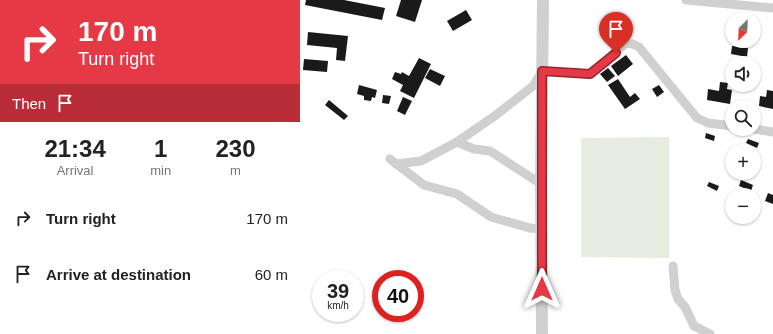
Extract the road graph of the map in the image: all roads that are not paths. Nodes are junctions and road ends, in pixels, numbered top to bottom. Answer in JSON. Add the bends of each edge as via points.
{"nodes":[{"id":1,"x":543,"y":0,"type":"edge"},
{"id":2,"x":686,"y":0,"type":"edge"},
{"id":3,"x":773,"y":8,"type":"edge"},
{"id":4,"x":542,"y":71,"type":"junction"},
{"id":5,"x":725,"y":125,"type":"edge"},
{"id":6,"x":761,"y":130,"type":"edge"},
{"id":7,"x":773,"y":132,"type":"edge"},
{"id":8,"x":457,"y":142,"type":"junction"},
{"id":9,"x":541,"y":184,"type":"junction"},
{"id":10,"x":542,"y":229,"type":"junction"},
{"id":11,"x":673,"y":266,"type":"dead end"},
{"id":12,"x":542,"y":334,"type":"edge"},
{"id":13,"x":710,"y":334,"type":"edge"}],
"edges":[{"from":1,"to":4,"type":"street"},
{"from":2,"to":3,"type":"street"},
{"from":4,"to":5,"type":"street","via":[[590,74],[626,43],[633,44],[639,47],[697,118],[708,123]]},
{"from":4,"to":8,"type":"street","via":[[533,86],[496,116]]},
{"from":4,"to":9,"type":"street"},
{"from":6,"to":7,"type":"street"},
{"from":8,"to":9,"type":"street","via":[[474,149],[490,151]]},
{"from":8,"to":10,"type":"street","via":[[421,161],[393,161],[424,185],[457,194],[491,217]]},
{"from":9,"to":10,"type":"street"},
{"from":10,"to":12,"type":"street"},
{"from":11,"to":13,"type":"street","via":[[678,299],[694,326]]}]}
